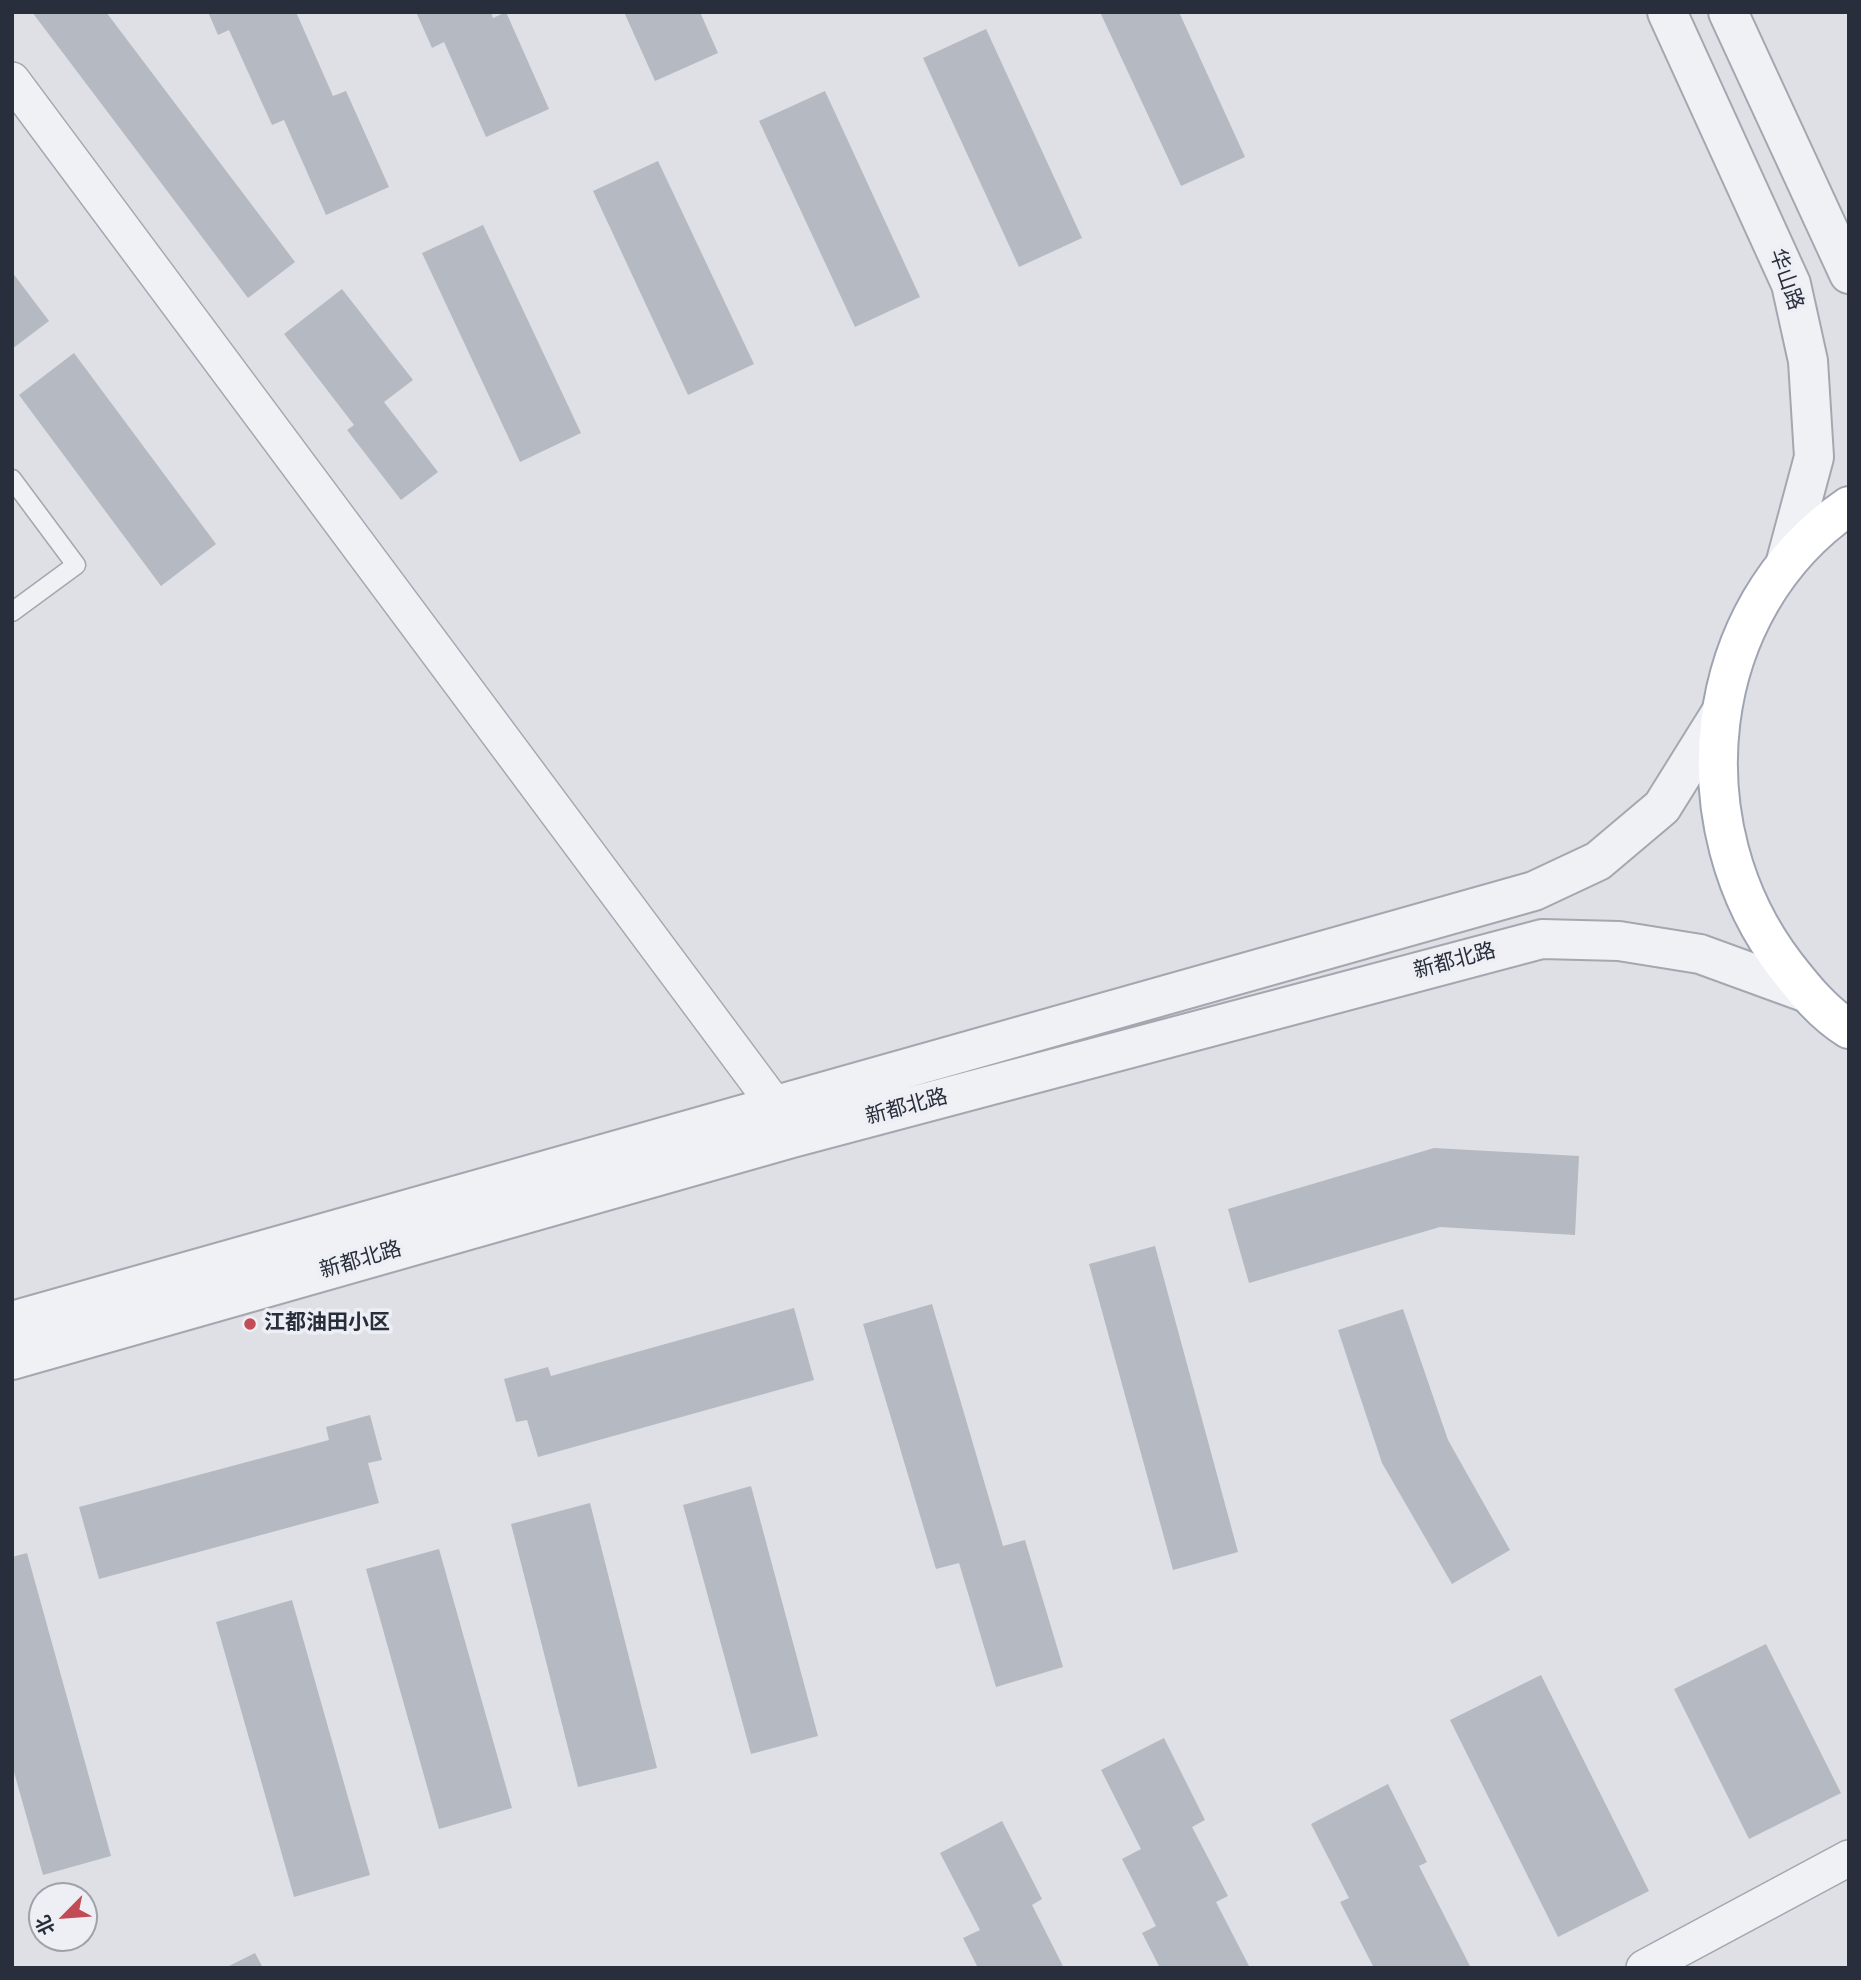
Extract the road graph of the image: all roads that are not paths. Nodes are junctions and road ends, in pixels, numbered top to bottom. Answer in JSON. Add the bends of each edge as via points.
{"nodes":[{"id":1,"x":1667,"y":12,"type":"edge"},
{"id":2,"x":1728,"y":12,"type":"edge"},
{"id":3,"x":12,"y":80,"type":"edge"},
{"id":4,"x":1849,"y":274,"type":"edge"},
{"id":5,"x":12,"y":479,"type":"edge"},
{"id":6,"x":1849,"y":506,"type":"edge"},
{"id":7,"x":1785,"y":565,"type":"junction"},
{"id":8,"x":12,"y":612,"type":"edge"},
{"id":9,"x":1720,"y":714,"type":"junction"},
{"id":10,"x":1807,"y":993,"type":"junction"},
{"id":11,"x":1849,"y":1029,"type":"edge"},
{"id":12,"x":783,"y":1122,"type":"junction"},
{"id":13,"x":12,"y":1321,"type":"edge"},
{"id":14,"x":12,"y":1360,"type":"edge"},
{"id":15,"x":1849,"y":1858,"type":"edge"},
{"id":16,"x":1644,"y":1968,"type":"edge"}],
"edges":[{"from":1,"to":7,"type":"street","name":"华山路","via":[[1791,284],[1808,360],[1814,457]]},
{"from":2,"to":4,"type":"street"},
{"from":3,"to":12,"type":"street"},
{"from":5,"to":8,"type":"lane","via":[[76,565]]},
{"from":6,"to":7,"type":"main road","via":[[1829,519]]},
{"from":7,"to":9,"type":"main road","via":[[1755,611],[1732,664]]},
{"from":9,"to":10,"type":"main road","via":[[1716,770],[1722,832],[1741,893],[1763,937]]},
{"from":9,"to":12,"type":"street","name":"新都北路","via":[[1662,807],[1598,861],[1534,891]]},
{"from":10,"to":11,"type":"main road"},
{"from":10,"to":12,"type":"street","name":"新都北路","via":[[1700,954],[1619,941],[1542,939]]},
{"from":12,"to":13,"type":"street","name":"新都北路"},
{"from":12,"to":14,"type":"street","name":"新都北路"},
{"from":15,"to":16,"type":"street"}]}
